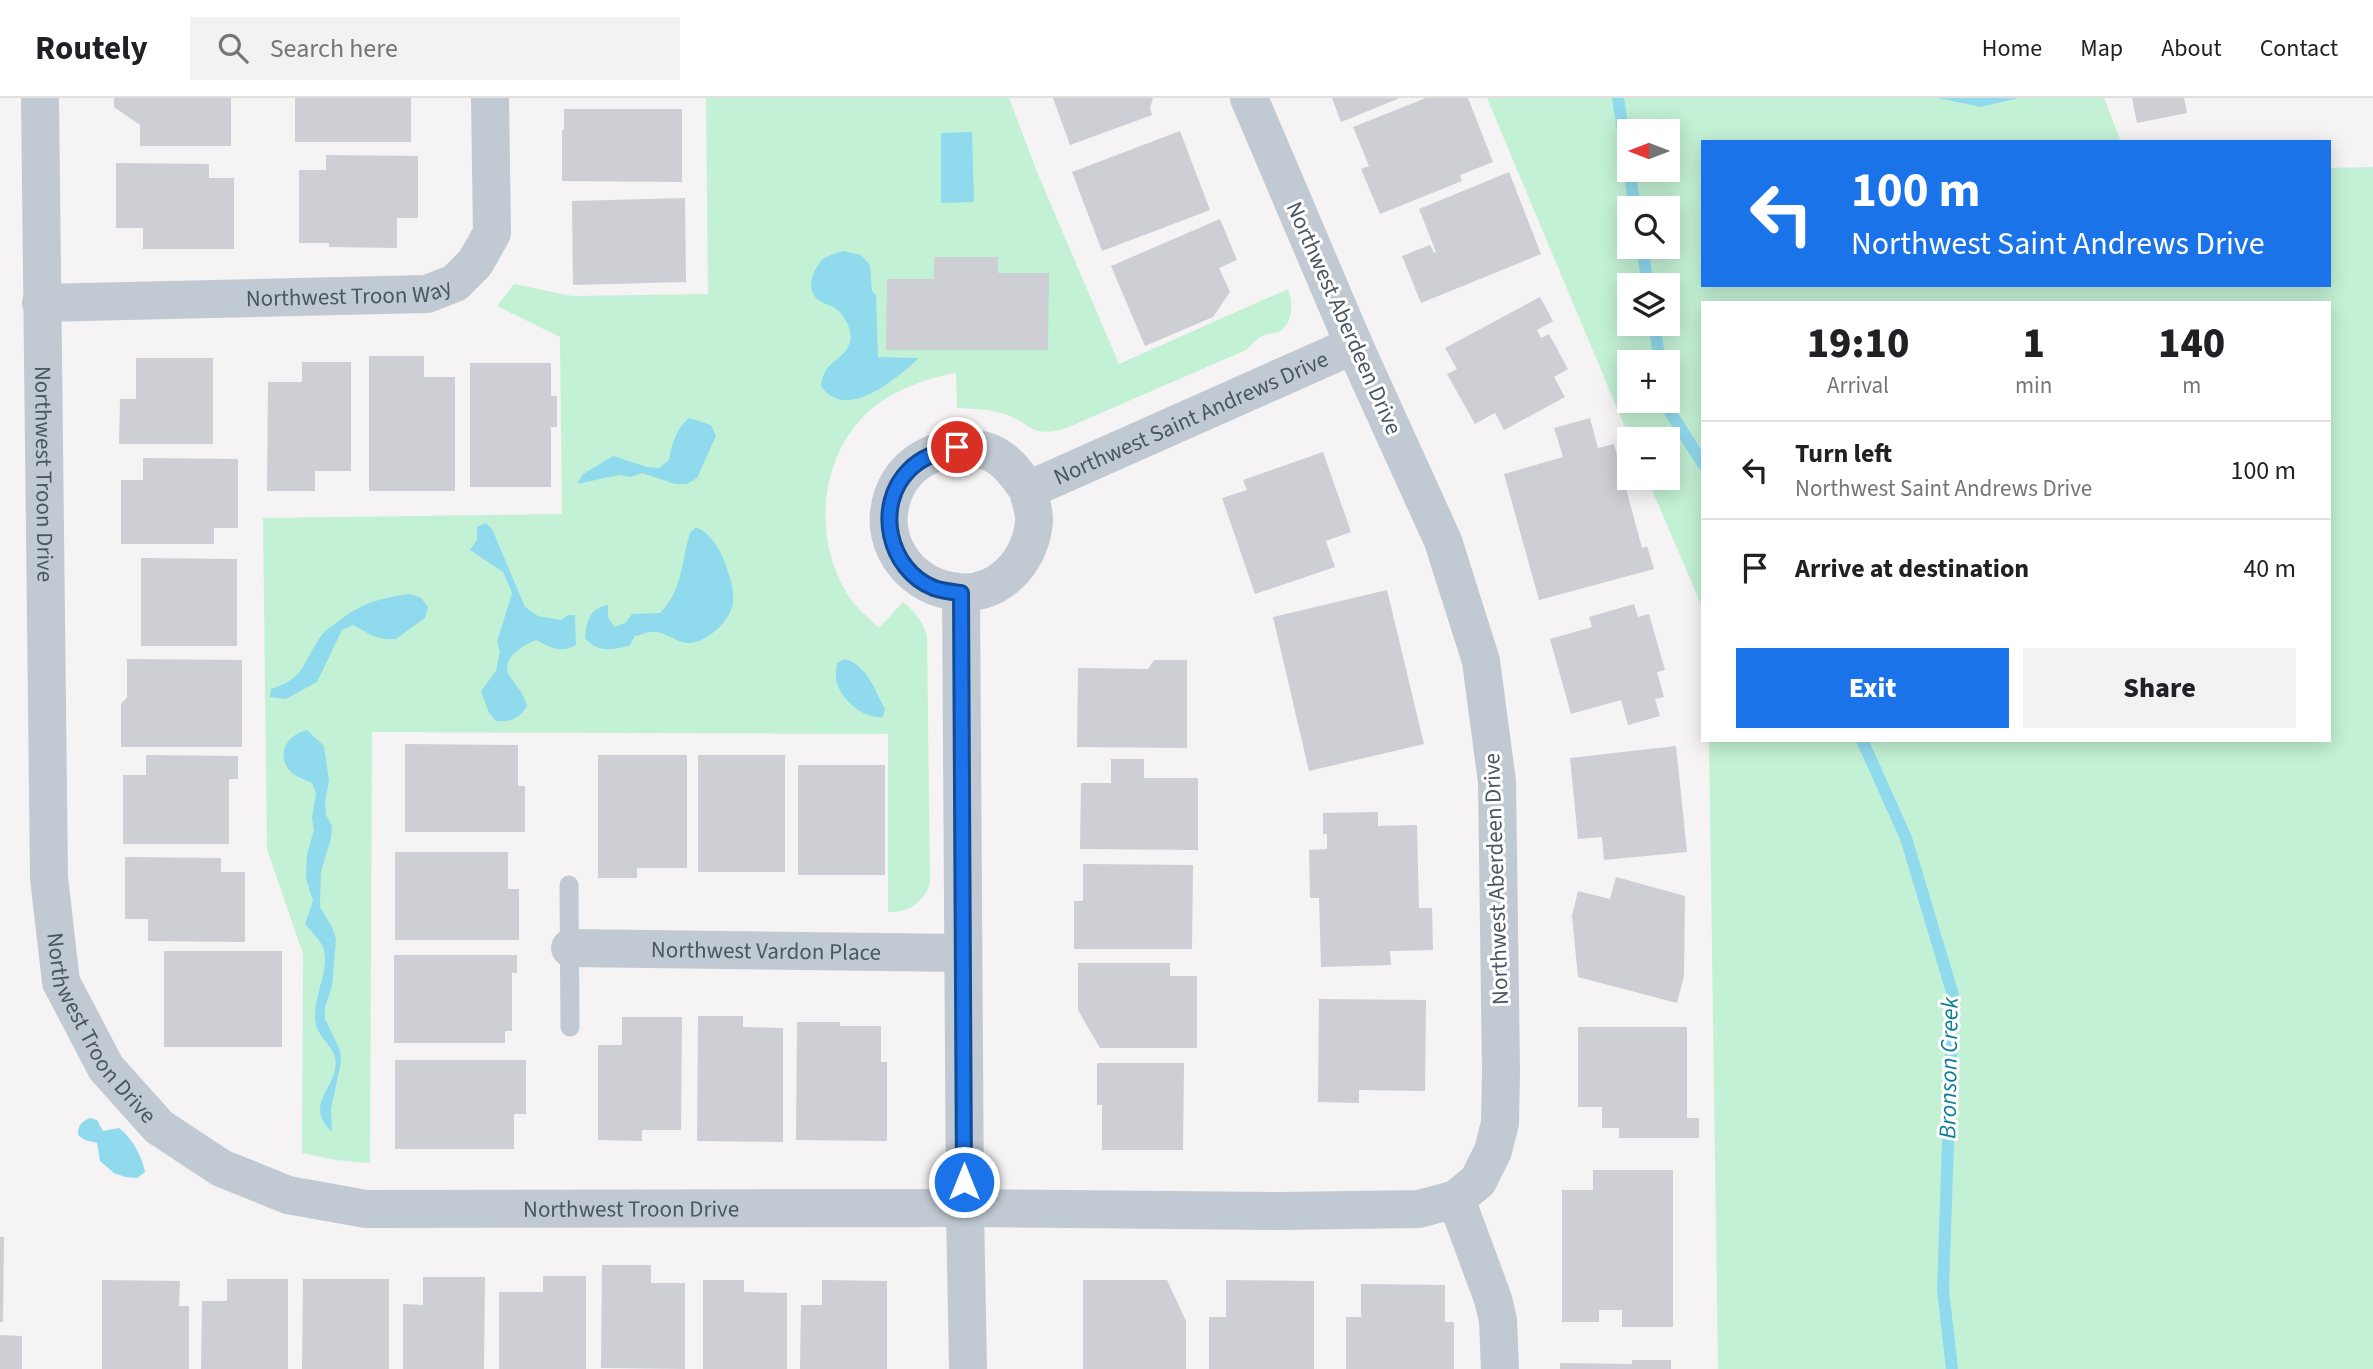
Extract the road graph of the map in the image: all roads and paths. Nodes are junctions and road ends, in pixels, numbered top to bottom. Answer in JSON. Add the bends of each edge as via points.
{"nodes":[{"id":1,"x":40,"y":98,"type":"edge"},
{"id":2,"x":490,"y":98,"type":"edge"},
{"id":3,"x":1249,"y":98,"type":"edge"},
{"id":4,"x":41,"y":303,"type":"junction"},
{"id":5,"x":1354,"y":345,"type":"junction"},
{"id":6,"x":1028,"y":490,"type":"junction"},
{"id":7,"x":961,"y":593,"type":"junction"},
{"id":8,"x":569,"y":885,"type":"dead end"},
{"id":9,"x":570,"y":948,"type":"junction"},
{"id":10,"x":963,"y":953,"type":"junction"},
{"id":11,"x":570,"y":1027,"type":"dead end"},
{"id":12,"x":1456,"y":1199,"type":"junction"},
{"id":13,"x":965,"y":1208,"type":"junction"},
{"id":14,"x":968,"y":1369,"type":"edge"},
{"id":15,"x":1500,"y":1369,"type":"edge"}],
"edges":[{"from":1,"to":4,"type":"street","name":"Northwest Troon Drive"},
{"from":2,"to":4,"type":"street","name":"Northwest Troon Way","via":[[492,233],[475,263],[455,283],[427,294]]},
{"from":3,"to":5,"type":"street","name":"Northwest Aberdeen Drive"},
{"from":4,"to":13,"type":"street","name":"Northwest Troon Drive","via":[[48,878],[61,982],[106,1068],[159,1127],[221,1168],[288,1195],[366,1209]]},
{"from":5,"to":6,"type":"street","name":"Northwest Saint Andrews Drive"},
{"from":5,"to":12,"type":"street","name":"Northwest Aberdeen Drive","via":[[1443,541],[1481,661],[1497,782],[1500,1123],[1478,1181]]},
{"from":6,"to":7,"type":"street","name":"Northwest Saint Andrews Drive","via":[[1035,519],[1030,547],[1013,572],[997,583]]},
{"from":6,"to":7,"type":"street","name":"Northwest Saint Andrews Drive","via":[[1011,466],[987,451],[957,447],[930,454],[908,471],[893,495],[888,523],[894,550],[911,572],[933,588]]},
{"from":7,"to":10,"type":"street"},
{"from":8,"to":9,"type":"lane"},
{"from":9,"to":10,"type":"street","name":"Northwest Vardon Place"},
{"from":9,"to":11,"type":"lane"},
{"from":10,"to":13,"type":"street"},
{"from":12,"to":13,"type":"street","name":"Northwest Aberdeen Drive","via":[[1419,1209]]},
{"from":12,"to":15,"type":"street","via":[[1493,1300]]},
{"from":13,"to":14,"type":"street"}]}
